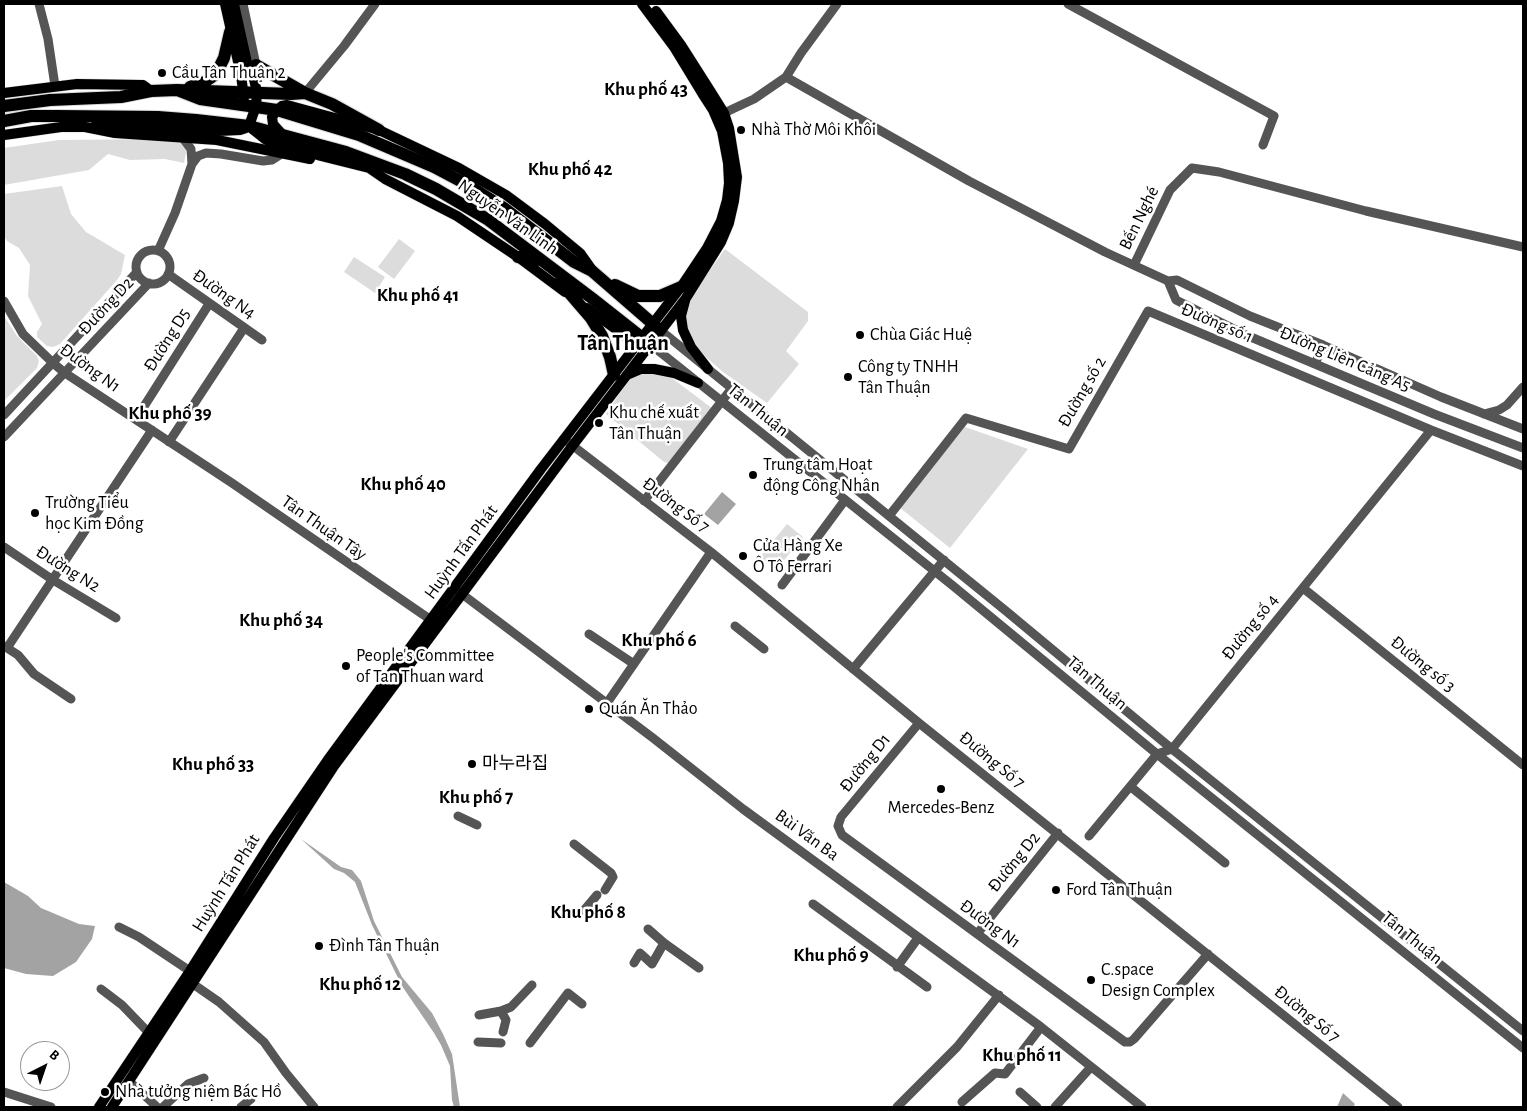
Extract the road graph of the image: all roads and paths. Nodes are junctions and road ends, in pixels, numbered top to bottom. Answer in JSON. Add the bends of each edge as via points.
{"nodes":[{"id":1,"x":39,"y":4,"type":"edge"},
{"id":2,"x":224,"y":4,"type":"edge"},
{"id":3,"x":234,"y":4,"type":"edge"},
{"id":4,"x":243,"y":4,"type":"edge"},
{"id":5,"x":375,"y":4,"type":"edge"},
{"id":6,"x":642,"y":4,"type":"edge"},
{"id":7,"x":650,"y":4,"type":"edge"},
{"id":8,"x":837,"y":4,"type":"edge"},
{"id":9,"x":1068,"y":4,"type":"edge"},
{"id":10,"x":230,"y":32,"type":"junction"},
{"id":11,"x":255,"y":70,"type":"junction"},
{"id":12,"x":786,"y":77,"type":"junction"},
{"id":13,"x":55,"y":86,"type":"junction"},
{"id":14,"x":177,"y":90,"type":"junction"},
{"id":15,"x":706,"y":91,"type":"junction"},
{"id":16,"x":151,"y":92,"type":"junction"},
{"id":17,"x":243,"y":92,"type":"junction"},
{"id":18,"x":257,"y":92,"type":"junction"},
{"id":19,"x":305,"y":92,"type":"junction"},
{"id":20,"x":4,"y":93,"type":"edge"},
{"id":21,"x":4,"y":106,"type":"edge"},
{"id":22,"x":251,"y":106,"type":"junction"},
{"id":23,"x":277,"y":110,"type":"junction"},
{"id":24,"x":720,"y":114,"type":"junction"},
{"id":25,"x":137,"y":116,"type":"junction"},
{"id":26,"x":4,"y":121,"type":"edge"},
{"id":27,"x":249,"y":126,"type":"junction"},
{"id":28,"x":85,"y":127,"type":"junction"},
{"id":29,"x":150,"y":127,"type":"junction"},
{"id":30,"x":379,"y":130,"type":"junction"},
{"id":31,"x":282,"y":134,"type":"junction"},
{"id":32,"x":4,"y":135,"type":"edge"},
{"id":33,"x":359,"y":135,"type":"junction"},
{"id":34,"x":165,"y":136,"type":"junction"},
{"id":35,"x":182,"y":137,"type":"junction"},
{"id":36,"x":312,"y":142,"type":"junction"},
{"id":37,"x":1264,"y":145,"type":"dead end"},
{"id":38,"x":292,"y":148,"type":"junction"},
{"id":39,"x":416,"y":148,"type":"junction"},
{"id":40,"x":282,"y":154,"type":"junction"},
{"id":41,"x":321,"y":156,"type":"junction"},
{"id":42,"x":426,"y":163,"type":"junction"},
{"id":43,"x":192,"y":164,"type":"junction"},
{"id":44,"x":389,"y":167,"type":"junction"},
{"id":45,"x":370,"y":168,"type":"junction"},
{"id":46,"x":1523,"y":247,"type":"edge"},
{"id":47,"x":158,"y":251,"type":"junction"},
{"id":48,"x":518,"y":257,"type":"junction"},
{"id":49,"x":540,"y":260,"type":"junction"},
{"id":50,"x":1134,"y":266,"type":"junction"},
{"id":51,"x":592,"y":271,"type":"junction"},
{"id":52,"x":137,"y":272,"type":"junction"},
{"id":53,"x":168,"y":274,"type":"junction"},
{"id":54,"x":603,"y":280,"type":"junction"},
{"id":55,"x":1168,"y":281,"type":"junction"},
{"id":56,"x":149,"y":283,"type":"junction"},
{"id":57,"x":683,"y":292,"type":"junction"},
{"id":58,"x":4,"y":301,"type":"edge"},
{"id":59,"x":578,"y":301,"type":"junction"},
{"id":60,"x":209,"y":304,"type":"junction"},
{"id":61,"x":1148,"y":311,"type":"joint"},
{"id":62,"x":656,"y":326,"type":"junction"},
{"id":63,"x":244,"y":328,"type":"junction"},
{"id":64,"x":262,"y":340,"type":"dead end"},
{"id":65,"x":642,"y":342,"type":"junction"},
{"id":66,"x":1323,"y":345,"type":"junction"},
{"id":67,"x":53,"y":363,"type":"junction"},
{"id":68,"x":1315,"y":364,"type":"junction"},
{"id":69,"x":708,"y":369,"type":"junction"},
{"id":70,"x":65,"y":373,"type":"junction"},
{"id":71,"x":620,"y":375,"type":"junction"},
{"id":72,"x":698,"y":383,"type":"junction"},
{"id":73,"x":1523,"y":387,"type":"edge"},
{"id":74,"x":732,"y":388,"type":"junction"},
{"id":75,"x":1441,"y":397,"type":"junction"},
{"id":76,"x":722,"y":402,"type":"junction"},
{"id":77,"x":1434,"y":414,"type":"junction"},
{"id":78,"x":1484,"y":414,"type":"junction"},
{"id":79,"x":4,"y":415,"type":"edge"},
{"id":80,"x":136,"y":419,"type":"junction"},
{"id":81,"x":1523,"y":429,"type":"edge"},
{"id":82,"x":152,"y":430,"type":"junction"},
{"id":83,"x":1431,"y":430,"type":"junction"},
{"id":84,"x":4,"y":437,"type":"edge"},
{"id":85,"x":170,"y":442,"type":"junction"},
{"id":86,"x":568,"y":442,"type":"junction"},
{"id":87,"x":1523,"y":448,"type":"edge"},
{"id":88,"x":200,"y":462,"type":"joint"},
{"id":89,"x":1523,"y":466,"type":"edge"},
{"id":90,"x":845,"y":500,"type":"junction"},
{"id":91,"x":644,"y":501,"type":"junction"},
{"id":92,"x":889,"y":516,"type":"junction"},
{"id":93,"x":899,"y":524,"type":"junction"},
{"id":94,"x":889,"y":535,"type":"junction"},
{"id":95,"x":4,"y":548,"type":"edge"},
{"id":96,"x":711,"y":552,"type":"junction"},
{"id":97,"x":944,"y":560,"type":"junction"},
{"id":98,"x":935,"y":572,"type":"junction"},
{"id":99,"x":53,"y":580,"type":"junction"},
{"id":100,"x":782,"y":585,"type":"dead end"},
{"id":101,"x":1303,"y":588,"type":"junction"},
{"id":102,"x":458,"y":591,"type":"junction"},
{"id":103,"x":116,"y":618,"type":"dead end"},
{"id":104,"x":431,"y":620,"type":"junction"},
{"id":105,"x":735,"y":626,"type":"dead end"},
{"id":106,"x":590,"y":634,"type":"dead end"},
{"id":107,"x":5,"y":647,"type":"edge"},
{"id":108,"x":764,"y":648,"type":"dead end"},
{"id":109,"x":634,"y":664,"type":"junction"},
{"id":110,"x":852,"y":669,"type":"junction"},
{"id":111,"x":71,"y":699,"type":"dead end"},
{"id":112,"x":607,"y":704,"type":"junction"},
{"id":113,"x":919,"y":723,"type":"junction"},
{"id":114,"x":1172,"y":749,"type":"junction"},
{"id":115,"x":1157,"y":754,"type":"junction"},
{"id":116,"x":330,"y":763,"type":"junction"},
{"id":117,"x":1523,"y":765,"type":"edge"},
{"id":118,"x":1135,"y":790,"type":"junction"},
{"id":119,"x":458,"y":816,"type":"dead end"},
{"id":120,"x":1266,"y":824,"type":"junction"},
{"id":121,"x":477,"y":825,"type":"dead end"},
{"id":122,"x":838,"y":826,"type":"joint"},
{"id":123,"x":1058,"y":833,"type":"junction"},
{"id":124,"x":1257,"y":835,"type":"junction"},
{"id":125,"x":1089,"y":836,"type":"dead end"},
{"id":126,"x":574,"y":844,"type":"dead end"},
{"id":127,"x":1225,"y":863,"type":"dead end"},
{"id":128,"x":234,"y":901,"type":"junction"},
{"id":129,"x":813,"y":904,"type":"dead end"},
{"id":130,"x":243,"y":907,"type":"junction"},
{"id":131,"x":581,"y":914,"type":"dead end"},
{"id":132,"x":119,"y":928,"type":"dead end"},
{"id":133,"x":648,"y":929,"type":"dead end"},
{"id":134,"x":977,"y":934,"type":"junction"},
{"id":135,"x":918,"y":938,"type":"junction"},
{"id":136,"x":664,"y":943,"type":"junction"},
{"id":137,"x":1208,"y":954,"type":"junction"},
{"id":138,"x":634,"y":963,"type":"dead end"},
{"id":139,"x":897,"y":966,"type":"junction"},
{"id":140,"x":699,"y":968,"type":"dead end"},
{"id":141,"x":190,"y":971,"type":"junction"},
{"id":142,"x":193,"y":984,"type":"junction"},
{"id":143,"x":532,"y":984,"type":"dead end"},
{"id":144,"x":927,"y":987,"type":"dead end"},
{"id":145,"x":101,"y":989,"type":"dead end"},
{"id":146,"x":999,"y":995,"type":"junction"},
{"id":147,"x":582,"y":1004,"type":"dead end"},
{"id":148,"x":501,"y":1011,"type":"junction"},
{"id":149,"x":479,"y":1014,"type":"dead end"},
{"id":150,"x":1041,"y":1027,"type":"junction"},
{"id":151,"x":1523,"y":1031,"type":"edge"},
{"id":152,"x":148,"y":1032,"type":"junction"},
{"id":153,"x":503,"y":1032,"type":"dead end"},
{"id":154,"x":478,"y":1042,"type":"dead end"},
{"id":155,"x":501,"y":1043,"type":"dead end"},
{"id":156,"x":530,"y":1044,"type":"dead end"},
{"id":157,"x":1523,"y":1048,"type":"edge"},
{"id":158,"x":1091,"y":1066,"type":"junction"},
{"id":159,"x":120,"y":1074,"type":"junction"},
{"id":160,"x":204,"y":1078,"type":"dead end"},
{"id":161,"x":129,"y":1081,"type":"junction"},
{"id":162,"x":4,"y":1092,"type":"edge"},
{"id":163,"x":1020,"y":1092,"type":"dead end"},
{"id":164,"x":251,"y":1099,"type":"dead end"},
{"id":165,"x":962,"y":1102,"type":"dead end"},
{"id":166,"x":51,"y":1107,"type":"edge"},
{"id":167,"x":99,"y":1107,"type":"edge"},
{"id":168,"x":112,"y":1107,"type":"edge"},
{"id":169,"x":157,"y":1107,"type":"edge"},
{"id":170,"x":163,"y":1107,"type":"edge"},
{"id":171,"x":241,"y":1107,"type":"edge"},
{"id":172,"x":314,"y":1107,"type":"edge"},
{"id":173,"x":897,"y":1107,"type":"edge"},
{"id":174,"x":1037,"y":1107,"type":"edge"},
{"id":175,"x":1055,"y":1107,"type":"edge"},
{"id":176,"x":1142,"y":1107,"type":"edge"},
{"id":177,"x":1398,"y":1107,"type":"edge"}],
"edges":[{"from":1,"to":13,"type":"street"},
{"from":2,"to":10,"type":"main road"},
{"from":3,"to":11,"type":"main road","via":[[248,67]]},
{"from":4,"to":11,"type":"street"},
{"from":5,"to":19,"type":"street"},
{"from":6,"to":15,"type":"main road","name":"Huỳnh Tấn Phát"},
{"from":7,"to":15,"type":"main road","name":"Huỳnh Tấn Phát","via":[[680,44]]},
{"from":8,"to":12,"type":"street"},
{"from":9,"to":37,"type":"street","via":[[1274,116]]},
{"from":10,"to":14,"type":"highway","via":[[224,58],[216,74],[206,82]]},
{"from":10,"to":17,"type":"main road","via":[[242,75]]},
{"from":11,"to":18,"type":"main road"},
{"from":11,"to":19,"type":"highway"},
{"from":12,"to":24,"type":"street","via":[[754,99]]},
{"from":12,"to":50,"type":"street","name":"Bến Nghé","via":[[969,181]]},
{"from":13,"to":16,"type":"main road","name":"Nguyễn Văn Linh","via":[[143,84]]},
{"from":13,"to":20,"type":"main road","name":"Nguyễn Văn Linh"},
{"from":14,"to":16,"type":"highway","name":"Nguyễn Văn Linh"},
{"from":14,"to":17,"type":"highway","name":"Nguyễn Văn Linh"},
{"from":14,"to":22,"type":"highway","name":"Nguyễn Văn Linh","via":[[200,99]]},
{"from":15,"to":24,"type":"main road","name":"Huỳnh Tấn Phát"},
{"from":16,"to":21,"type":"highway","name":"Nguyễn Văn Linh"},
{"from":17,"to":18,"type":"highway","name":"Nguyễn Văn Linh"},
{"from":17,"to":22,"type":"main road"},
{"from":18,"to":19,"type":"highway"},
{"from":18,"to":22,"type":"main road"},
{"from":19,"to":30,"type":"highway"},
{"from":22,"to":23,"type":"highway","name":"Nguyễn Văn Linh"},
{"from":22,"to":27,"type":"main road"},
{"from":23,"to":30,"type":"main road","name":"Nguyễn Văn Linh","via":[[287,105]]},
{"from":23,"to":31,"type":"main road","via":[[272,124]]},
{"from":23,"to":33,"type":"highway","name":"Nguyễn Văn Linh"},
{"from":24,"to":57,"type":"main road","name":"Huỳnh Tấn Phát","via":[[728,163],[727,200],[721,221]]},
{"from":25,"to":26,"type":"highway","name":"Nguyễn Văn Linh","via":[[31,116]]},
{"from":25,"to":27,"type":"highway","name":"Nguyễn Văn Linh"},
{"from":25,"to":29,"type":"main road"},
{"from":27,"to":29,"type":"main road","name":"Nguyễn Văn Linh","via":[[240,130],[218,131]]},
{"from":27,"to":31,"type":"highway","name":"Nguyễn Văn Linh"},
{"from":27,"to":38,"type":"main road","name":"Nguyễn Văn Linh","via":[[265,139]]},
{"from":28,"to":29,"type":"main road","name":"Nguyễn Văn Linh","via":[[96,124]]},
{"from":28,"to":32,"type":"main road","name":"Nguyễn Văn Linh"},
{"from":28,"to":34,"type":"main road","name":"Nguyễn Văn Linh"},
{"from":29,"to":34,"type":"main road"},
{"from":30,"to":33,"type":"highway"},
{"from":30,"to":39,"type":"main road","name":"Nguyễn Văn Linh"},
{"from":31,"to":36,"type":"highway","name":"Nguyễn Văn Linh"},
{"from":33,"to":42,"type":"highway","name":"Nguyễn Văn Linh"},
{"from":34,"to":35,"type":"main road","name":"Nguyễn Văn Linh"},
{"from":35,"to":40,"type":"main road","name":"Nguyễn Văn Linh","via":[[217,140]]},
{"from":35,"to":43,"type":"street","via":[[190,149]]},
{"from":36,"to":41,"type":"main road"},
{"from":36,"to":44,"type":"highway","name":"Nguyễn Văn Linh"},
{"from":38,"to":40,"type":"street"},
{"from":38,"to":41,"type":"main road","name":"Nguyễn Văn Linh"},
{"from":39,"to":42,"type":"highway"},
{"from":39,"to":51,"type":"main road","name":"Nguyễn Văn Linh","via":[[459,168],[517,203],[580,253]]},
{"from":40,"to":41,"type":"main road","name":"Nguyễn Văn Linh","via":[[312,160]]},
{"from":40,"to":43,"type":"street","via":[[263,161],[206,153],[198,156]]},
{"from":41,"to":45,"type":"main road","name":"Nguyễn Văn Linh"},
{"from":42,"to":51,"type":"highway","name":"Nguyễn Văn Linh","via":[[504,208],[574,262]]},
{"from":43,"to":47,"type":"street"},
{"from":44,"to":45,"type":"highway"},
{"from":44,"to":49,"type":"highway","name":"Nguyễn Văn Linh","via":[[436,189],[487,219]]},
{"from":45,"to":48,"type":"main road","name":"Nguyễn Văn Linh","via":[[457,216]]},
{"from":46,"to":50,"type":"street","name":"Bến Nghé","via":[[1192,168],[1170,190]]},
{"from":47,"to":52,"type":"street","via":[[150,250],[140,256]]},
{"from":47,"to":53,"type":"street","via":[[167,259],[170,266]]},
{"from":48,"to":49,"type":"highway"},
{"from":48,"to":59,"type":"main road","name":"Nguyễn Văn Linh"},
{"from":49,"to":59,"type":"highway"},
{"from":49,"to":65,"type":"highway","name":"Nguyễn Văn Linh","via":[[593,299]]},
{"from":50,"to":55,"type":"street","name":"Đường Liên Cảng A5"},
{"from":51,"to":54,"type":"highway","name":"Nguyễn Văn Linh"},
{"from":52,"to":56,"type":"street"},
{"from":52,"to":67,"type":"street","name":"Đường D2"},
{"from":53,"to":56,"type":"street","via":[[160,282]]},
{"from":53,"to":60,"type":"street","name":"Đường N4"},
{"from":54,"to":57,"type":"highway","via":[[638,296]]},
{"from":54,"to":62,"type":"highway","name":"Nguyễn Văn Linh"},
{"from":55,"to":66,"type":"street","name":"Đường Liên Cảng A5","via":[[1177,280],[1250,316]]},
{"from":55,"to":68,"type":"street","name":"Đường Liên Cảng A5","via":[[1176,300],[1246,335]]},
{"from":56,"to":70,"type":"street","name":"Đường D2"},
{"from":57,"to":62,"type":"main road","name":"Huỳnh Tấn Phát"},
{"from":57,"to":69,"type":"main road","via":[[683,330],[691,348]]},
{"from":58,"to":67,"type":"street","name":"Đường N1","via":[[23,334]]},
{"from":59,"to":65,"type":"main road","name":"Nguyễn Văn Linh"},
{"from":59,"to":71,"type":"highway","via":[[602,336]]},
{"from":60,"to":63,"type":"street","name":"Đường N4"},
{"from":60,"to":80,"type":"street","name":"Đường D5"},
{"from":61,"to":83,"type":"street","name":"Đường số 1"},
{"from":61,"to":92,"type":"street","name":"Đường số 2","via":[[1069,449],[966,418]]},
{"from":62,"to":65,"type":"main road","name":"Huỳnh Tấn Phát"},
{"from":62,"to":69,"type":"street","name":"Tân Thuận"},
{"from":63,"to":64,"type":"street","name":"Đường N4"},
{"from":63,"to":85,"type":"street"},
{"from":65,"to":71,"type":"main road","name":"Huỳnh Tấn Phát"},
{"from":65,"to":72,"type":"street","name":"Tân Thuận"},
{"from":66,"to":68,"type":"street"},
{"from":66,"to":75,"type":"street","name":"Đường Liên Cảng A5"},
{"from":67,"to":70,"type":"street","name":"Đường N1"},
{"from":67,"to":79,"type":"street","name":"Đường D2"},
{"from":68,"to":77,"type":"street","name":"Đường Liên Cảng A5"},
{"from":69,"to":74,"type":"street","name":"Tân Thuận"},
{"from":70,"to":80,"type":"street","name":"Đường N1"},
{"from":70,"to":84,"type":"street","name":"Đường D2"},
{"from":71,"to":72,"type":"main road","via":[[654,369]]},
{"from":71,"to":86,"type":"main road","name":"Huỳnh Tấn Phát"},
{"from":72,"to":76,"type":"street","name":"Tân Thuận"},
{"from":73,"to":78,"type":"street","via":[[1507,405]]},
{"from":74,"to":76,"type":"street"},
{"from":74,"to":92,"type":"street","name":"Tân Thuận"},
{"from":75,"to":77,"type":"street"},
{"from":75,"to":78,"type":"street","name":"Đường Liên Cảng A5"},
{"from":76,"to":90,"type":"street","name":"Tân Thuận"},
{"from":76,"to":91,"type":"street"},
{"from":77,"to":87,"type":"street","name":"Đường Liên Cảng A5"},
{"from":78,"to":81,"type":"street","name":"Đường Liên Cảng A5"},
{"from":80,"to":82,"type":"street","name":"Đường N1"},
{"from":82,"to":85,"type":"street","name":"Đường N1"},
{"from":82,"to":99,"type":"street"},
{"from":83,"to":89,"type":"street","name":"Đường số 1"},
{"from":83,"to":101,"type":"street","name":"Đường số 4"},
{"from":85,"to":88,"type":"street","name":"Đường N1"},
{"from":86,"to":91,"type":"street","name":"Đường Số 7"},
{"from":86,"to":102,"type":"main road","name":"Huỳnh Tấn Phát"},
{"from":88,"to":104,"type":"street","name":"Tân Thuận Tây"},
{"from":90,"to":94,"type":"street","name":"Tân Thuận"},
{"from":90,"to":100,"type":"street"},
{"from":91,"to":96,"type":"street","name":"Đường Số 7"},
{"from":92,"to":93,"type":"street","name":"Tân Thuận"},
{"from":93,"to":94,"type":"street"},
{"from":93,"to":97,"type":"street","name":"Tân Thuận"},
{"from":94,"to":98,"type":"street","name":"Tân Thuận"},
{"from":95,"to":99,"type":"street","name":"Đường N2"},
{"from":96,"to":109,"type":"street"},
{"from":96,"to":110,"type":"street","name":"Đường Số 7"},
{"from":97,"to":98,"type":"street"},
{"from":97,"to":114,"type":"street","name":"Tân Thuận"},
{"from":98,"to":110,"type":"street"},
{"from":98,"to":115,"type":"street","name":"Tân Thuận"},
{"from":99,"to":103,"type":"street","name":"Đường N2"},
{"from":99,"to":107,"type":"street"},
{"from":101,"to":114,"type":"street","name":"Đường số 4"},
{"from":101,"to":117,"type":"street","name":"Đường số 3"},
{"from":102,"to":104,"type":"main road","name":"Huỳnh Tấn Phát"},
{"from":102,"to":112,"type":"street","name":"Bùi Văn Ba"},
{"from":102,"to":116,"type":"main road","name":"Huỳnh Tấn Phát"},
{"from":104,"to":116,"type":"main road","name":"Huỳnh Tấn Phát"},
{"from":105,"to":108,"type":"street"},
{"from":106,"to":109,"type":"street"},
{"from":107,"to":111,"type":"street","via":[[18,655],[34,674]]},
{"from":109,"to":112,"type":"street"},
{"from":110,"to":113,"type":"street","name":"Đường Số 7"},
{"from":112,"to":135,"type":"street","name":"Bùi Văn Ba"},
{"from":113,"to":122,"type":"street","name":"Đường D1","via":[[841,817]]},
{"from":113,"to":123,"type":"street","name":"Đường Số 7"},
{"from":114,"to":115,"type":"street"},
{"from":114,"to":120,"type":"street","name":"Tân Thuận"},
{"from":115,"to":118,"type":"street"},
{"from":115,"to":124,"type":"street","name":"Tân Thuận"},
{"from":116,"to":128,"type":"main road","name":"Huỳnh Tấn Phát","via":[[274,838]]},
{"from":116,"to":130,"type":"main road","name":"Huỳnh Tấn Phát"},
{"from":118,"to":125,"type":"street"},
{"from":118,"to":127,"type":"street"},
{"from":119,"to":121,"type":"street"},
{"from":120,"to":124,"type":"street"},
{"from":120,"to":151,"type":"street","name":"Tân Thuận"},
{"from":122,"to":134,"type":"street","name":"Đường N1","via":[[842,835]]},
{"from":123,"to":134,"type":"street","name":"Đường D2"},
{"from":123,"to":137,"type":"street","name":"Đường Số 7"},
{"from":124,"to":157,"type":"street","name":"Tân Thuận"},
{"from":126,"to":131,"type":"street","via":[[613,877]]},
{"from":128,"to":130,"type":"main road"},
{"from":128,"to":141,"type":"main road","name":"Huỳnh Tấn Phát"},
{"from":129,"to":139,"type":"street"},
{"from":130,"to":142,"type":"main road","name":"Huỳnh Tấn Phát"},
{"from":132,"to":141,"type":"street","via":[[139,937]]},
{"from":133,"to":136,"type":"street"},
{"from":134,"to":137,"type":"street","name":"Đường N1","via":[[1128,1042]]},
{"from":135,"to":139,"type":"street"},
{"from":135,"to":146,"type":"street","name":"Bùi Văn Ba"},
{"from":136,"to":138,"type":"street","via":[[652,964],[640,953]]},
{"from":136,"to":140,"type":"street"},
{"from":137,"to":177,"type":"street","name":"Đường Số 7"},
{"from":139,"to":144,"type":"street"},
{"from":141,"to":152,"type":"main road","name":"Huỳnh Tấn Phát"},
{"from":142,"to":161,"type":"main road","name":"Huỳnh Tấn Phát"},
{"from":142,"to":172,"type":"street","via":[[219,1002],[264,1042]]},
{"from":143,"to":148,"type":"street","via":[[511,1007]]},
{"from":145,"to":152,"type":"street"},
{"from":146,"to":150,"type":"street","name":"Bùi Văn Ba"},
{"from":146,"to":173,"type":"street","via":[[956,1046]]},
{"from":147,"to":156,"type":"street","via":[[568,993]]},
{"from":148,"to":149,"type":"street"},
{"from":148,"to":153,"type":"street","via":[[506,1020]]},
{"from":150,"to":158,"type":"street","name":"Bùi Văn Ba"},
{"from":150,"to":165,"type":"street","via":[[1005,1074],[995,1073]]},
{"from":152,"to":159,"type":"main road","name":"Huỳnh Tấn Phát"},
{"from":154,"to":155,"type":"street"},
{"from":158,"to":175,"type":"street"},
{"from":158,"to":176,"type":"street","name":"Bùi Văn Ba"},
{"from":159,"to":161,"type":"main road"},
{"from":159,"to":167,"type":"main road","name":"Huỳnh Tấn Phát"},
{"from":160,"to":170,"type":"street","via":[[188,1084]]},
{"from":161,"to":168,"type":"main road","name":"Huỳnh Tấn Phát"},
{"from":161,"to":169,"type":"street"},
{"from":162,"to":166,"type":"street"},
{"from":163,"to":174,"type":"street"},
{"from":164,"to":171,"type":"street"}]}
